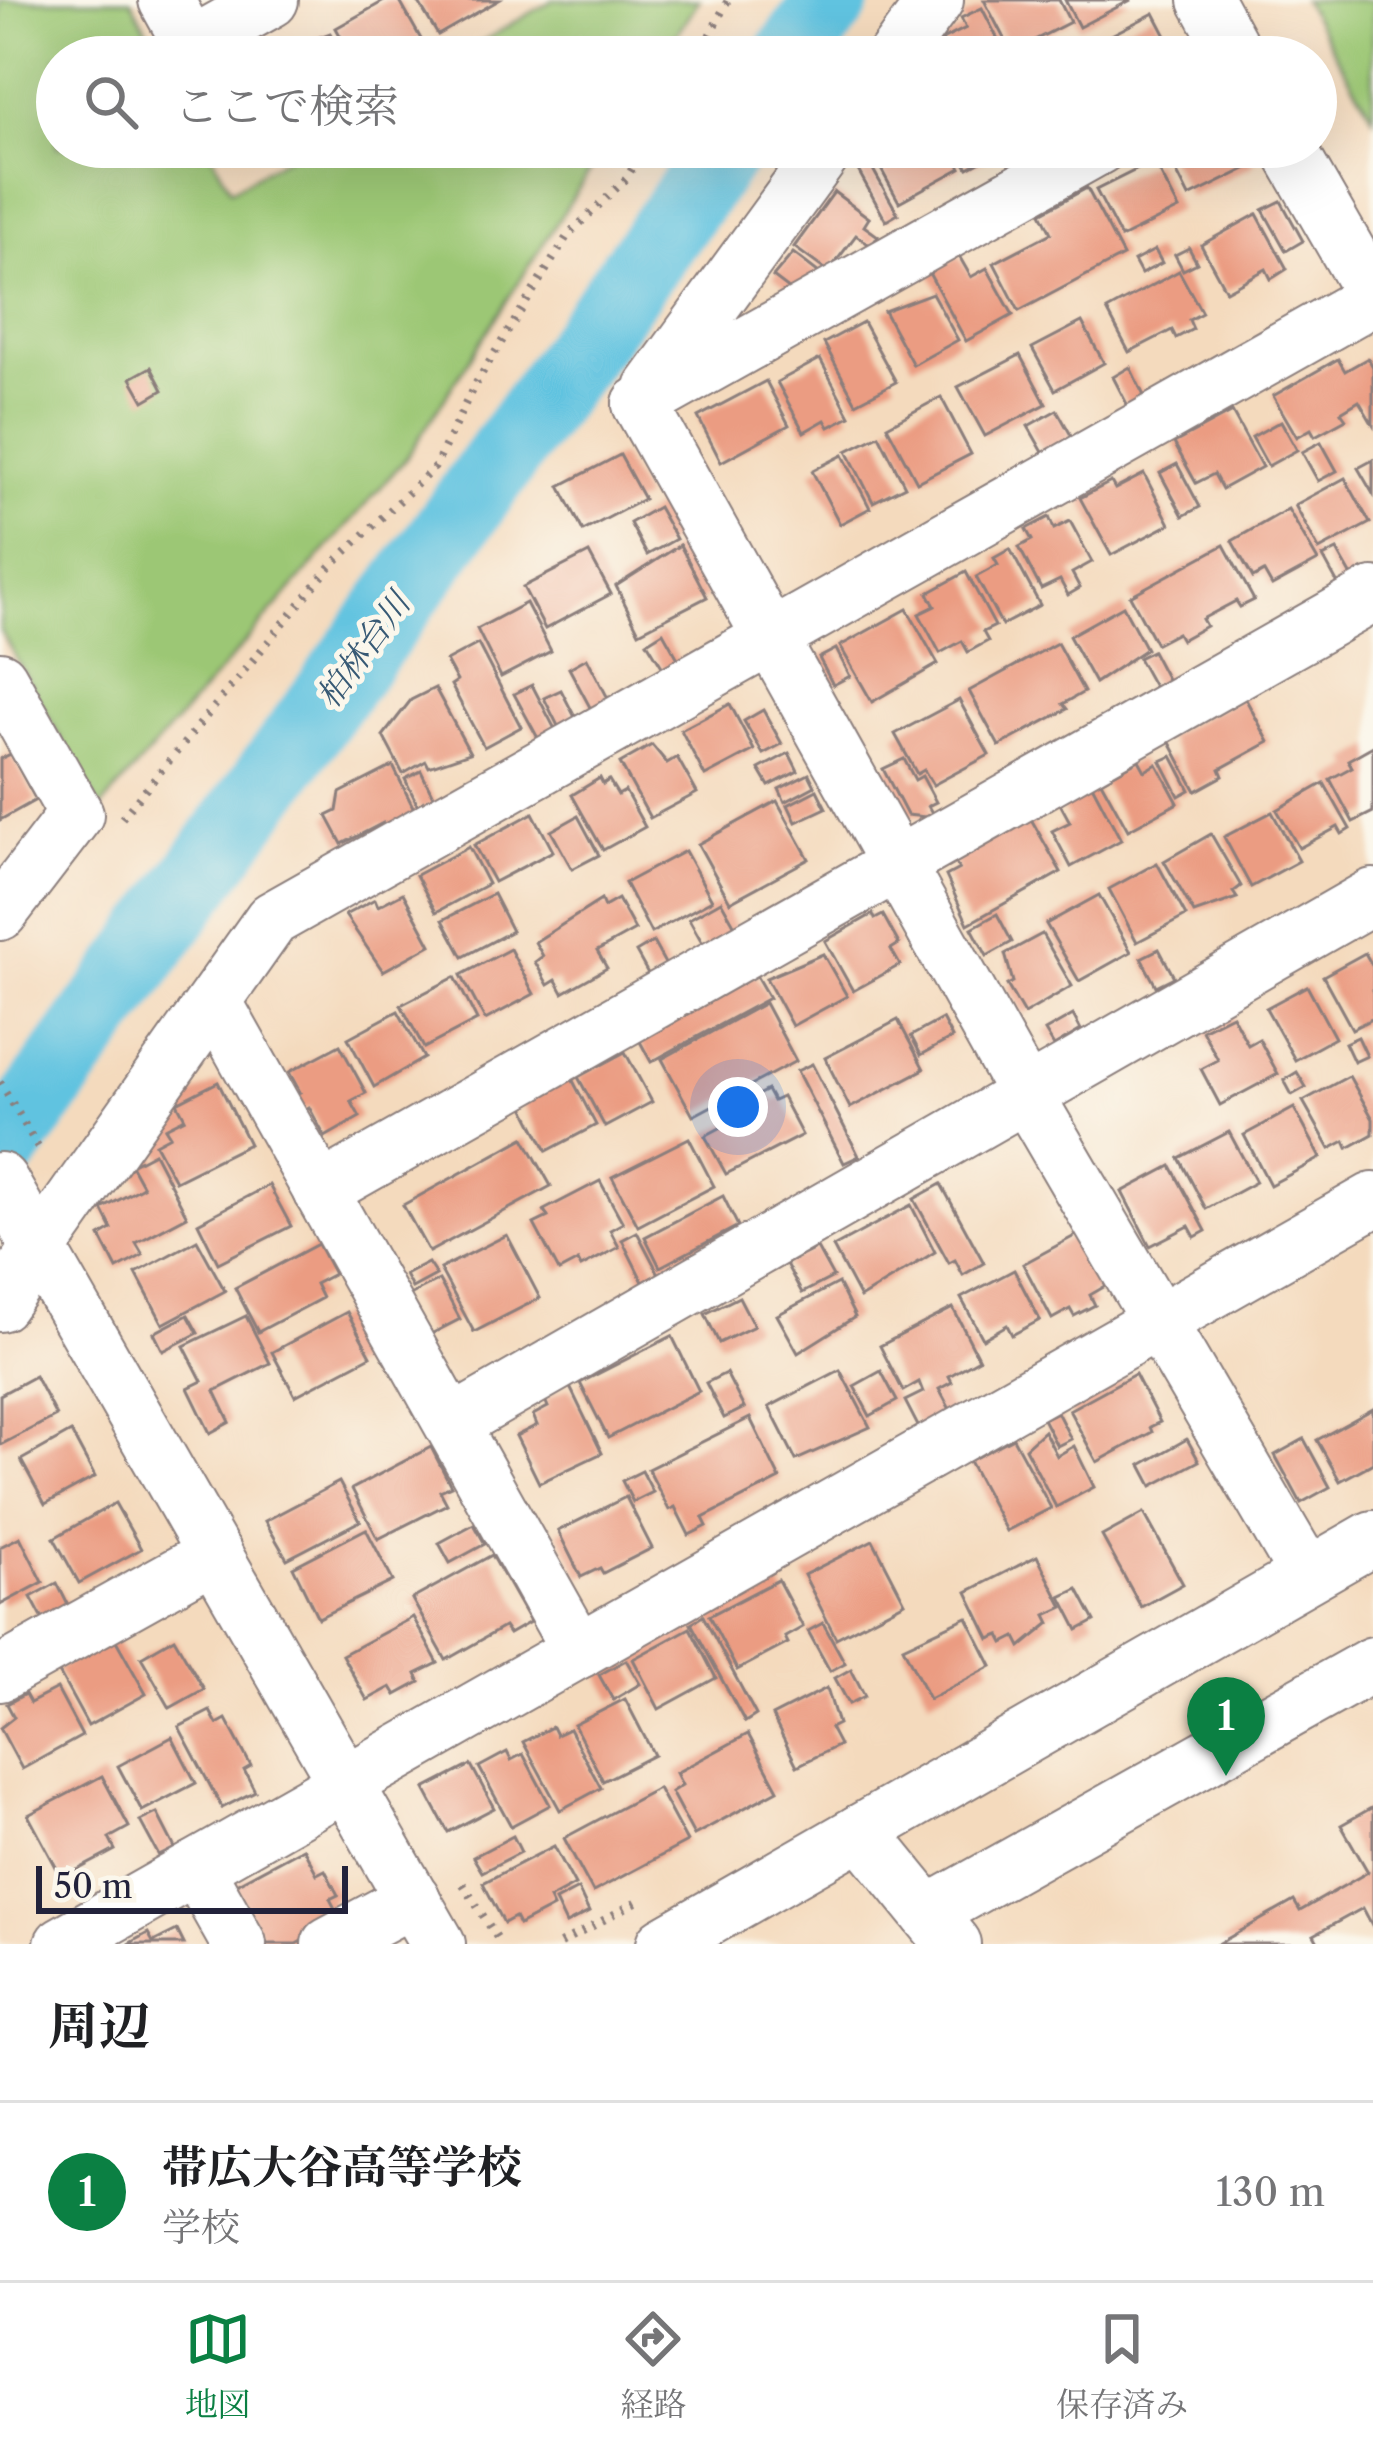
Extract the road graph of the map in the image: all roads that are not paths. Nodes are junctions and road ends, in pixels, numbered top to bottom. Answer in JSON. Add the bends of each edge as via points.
{"nodes":[{"id":1,"x":166,"y":0,"type":"edge"},
{"id":2,"x":271,"y":0,"type":"edge"},
{"id":3,"x":936,"y":0,"type":"edge"},
{"id":4,"x":1206,"y":0,"type":"edge"},
{"id":5,"x":186,"y":36,"type":"edge"},
{"id":6,"x":207,"y":36,"type":"edge"},
{"id":7,"x":909,"y":36,"type":"edge"},
{"id":8,"x":1226,"y":36,"type":"edge"},
{"id":9,"x":814,"y":168,"type":"edge"},
{"id":10,"x":1061,"y":168,"type":"edge"},
{"id":11,"x":1300,"y":168,"type":"edge"},
{"id":12,"x":1373,"y":296,"type":"edge"},
{"id":13,"x":640,"y":404,"type":"junction"},
{"id":14,"x":1373,"y":595,"type":"edge"},
{"id":15,"x":767,"y":638,"type":"junction"},
{"id":16,"x":0,"y":679,"type":"edge"},
{"id":17,"x":899,"y":865,"type":"junction"},
{"id":18,"x":1373,"y":896,"type":"edge"},
{"id":19,"x":0,"y":913,"type":"edge"},
{"id":20,"x":215,"y":1003,"type":"junction"},
{"id":21,"x":1025,"y":1093,"type":"junction"},
{"id":22,"x":18,"y":1178,"type":"edge"},
{"id":23,"x":320,"y":1190,"type":"junction"},
{"id":24,"x":1373,"y":1200,"type":"edge"},
{"id":25,"x":39,"y":1250,"type":"junction"},
{"id":26,"x":0,"y":1304,"type":"edge"},
{"id":27,"x":1161,"y":1322,"type":"junction"},
{"id":28,"x":453,"y":1423,"type":"junction"},
{"id":29,"x":1373,"y":1538,"type":"edge"},
{"id":30,"x":215,"y":1554,"type":"junction"},
{"id":31,"x":1307,"y":1575,"type":"junction"},
{"id":32,"x":579,"y":1651,"type":"junction"},
{"id":33,"x":1373,"y":1664,"type":"edge"},
{"id":34,"x":0,"y":1674,"type":"edge"},
{"id":35,"x":345,"y":1782,"type":"junction"},
{"id":36,"x":861,"y":1831,"type":"junction"},
{"id":37,"x":196,"y":1868,"type":"junction"},
{"id":38,"x":425,"y":1922,"type":"edge"},
{"id":39,"x":940,"y":1929,"type":"edge"},
{"id":40,"x":62,"y":1944,"type":"edge"},
{"id":41,"x":239,"y":1944,"type":"edge"},
{"id":42,"x":329,"y":1944,"type":"edge"},
{"id":43,"x":664,"y":1944,"type":"edge"}],
"edges":[{"from":1,"to":5,"type":"street"},
{"from":2,"to":6,"type":"street"},
{"from":3,"to":7,"type":"street"},
{"from":4,"to":8,"type":"street"},
{"from":9,"to":13,"type":"street"},
{"from":10,"to":13,"type":"street"},
{"from":11,"to":12,"type":"street"},
{"from":12,"to":15,"type":"street"},
{"from":13,"to":15,"type":"street"},
{"from":14,"to":17,"type":"street"},
{"from":15,"to":17,"type":"street"},
{"from":15,"to":20,"type":"street","via":[[272,919]]},
{"from":16,"to":19,"type":"street","via":[[76,814]]},
{"from":17,"to":21,"type":"street"},
{"from":17,"to":23,"type":"street"},
{"from":18,"to":21,"type":"street"},
{"from":20,"to":23,"type":"street"},
{"from":20,"to":25,"type":"street"},
{"from":21,"to":27,"type":"street"},
{"from":21,"to":28,"type":"street"},
{"from":22,"to":25,"type":"street"},
{"from":23,"to":28,"type":"street"},
{"from":24,"to":27,"type":"street"},
{"from":25,"to":26,"type":"street"},
{"from":25,"to":30,"type":"street"},
{"from":27,"to":31,"type":"street"},
{"from":27,"to":32,"type":"street"},
{"from":28,"to":32,"type":"street"},
{"from":29,"to":31,"type":"street"},
{"from":30,"to":34,"type":"street"},
{"from":30,"to":35,"type":"street"},
{"from":31,"to":36,"type":"street"},
{"from":32,"to":35,"type":"street"},
{"from":33,"to":39,"type":"street"},
{"from":35,"to":37,"type":"street"},
{"from":35,"to":38,"type":"street"},
{"from":36,"to":39,"type":"street"},
{"from":36,"to":43,"type":"street"},
{"from":37,"to":40,"type":"street"},
{"from":37,"to":41,"type":"street"},
{"from":38,"to":42,"type":"street"}]}
